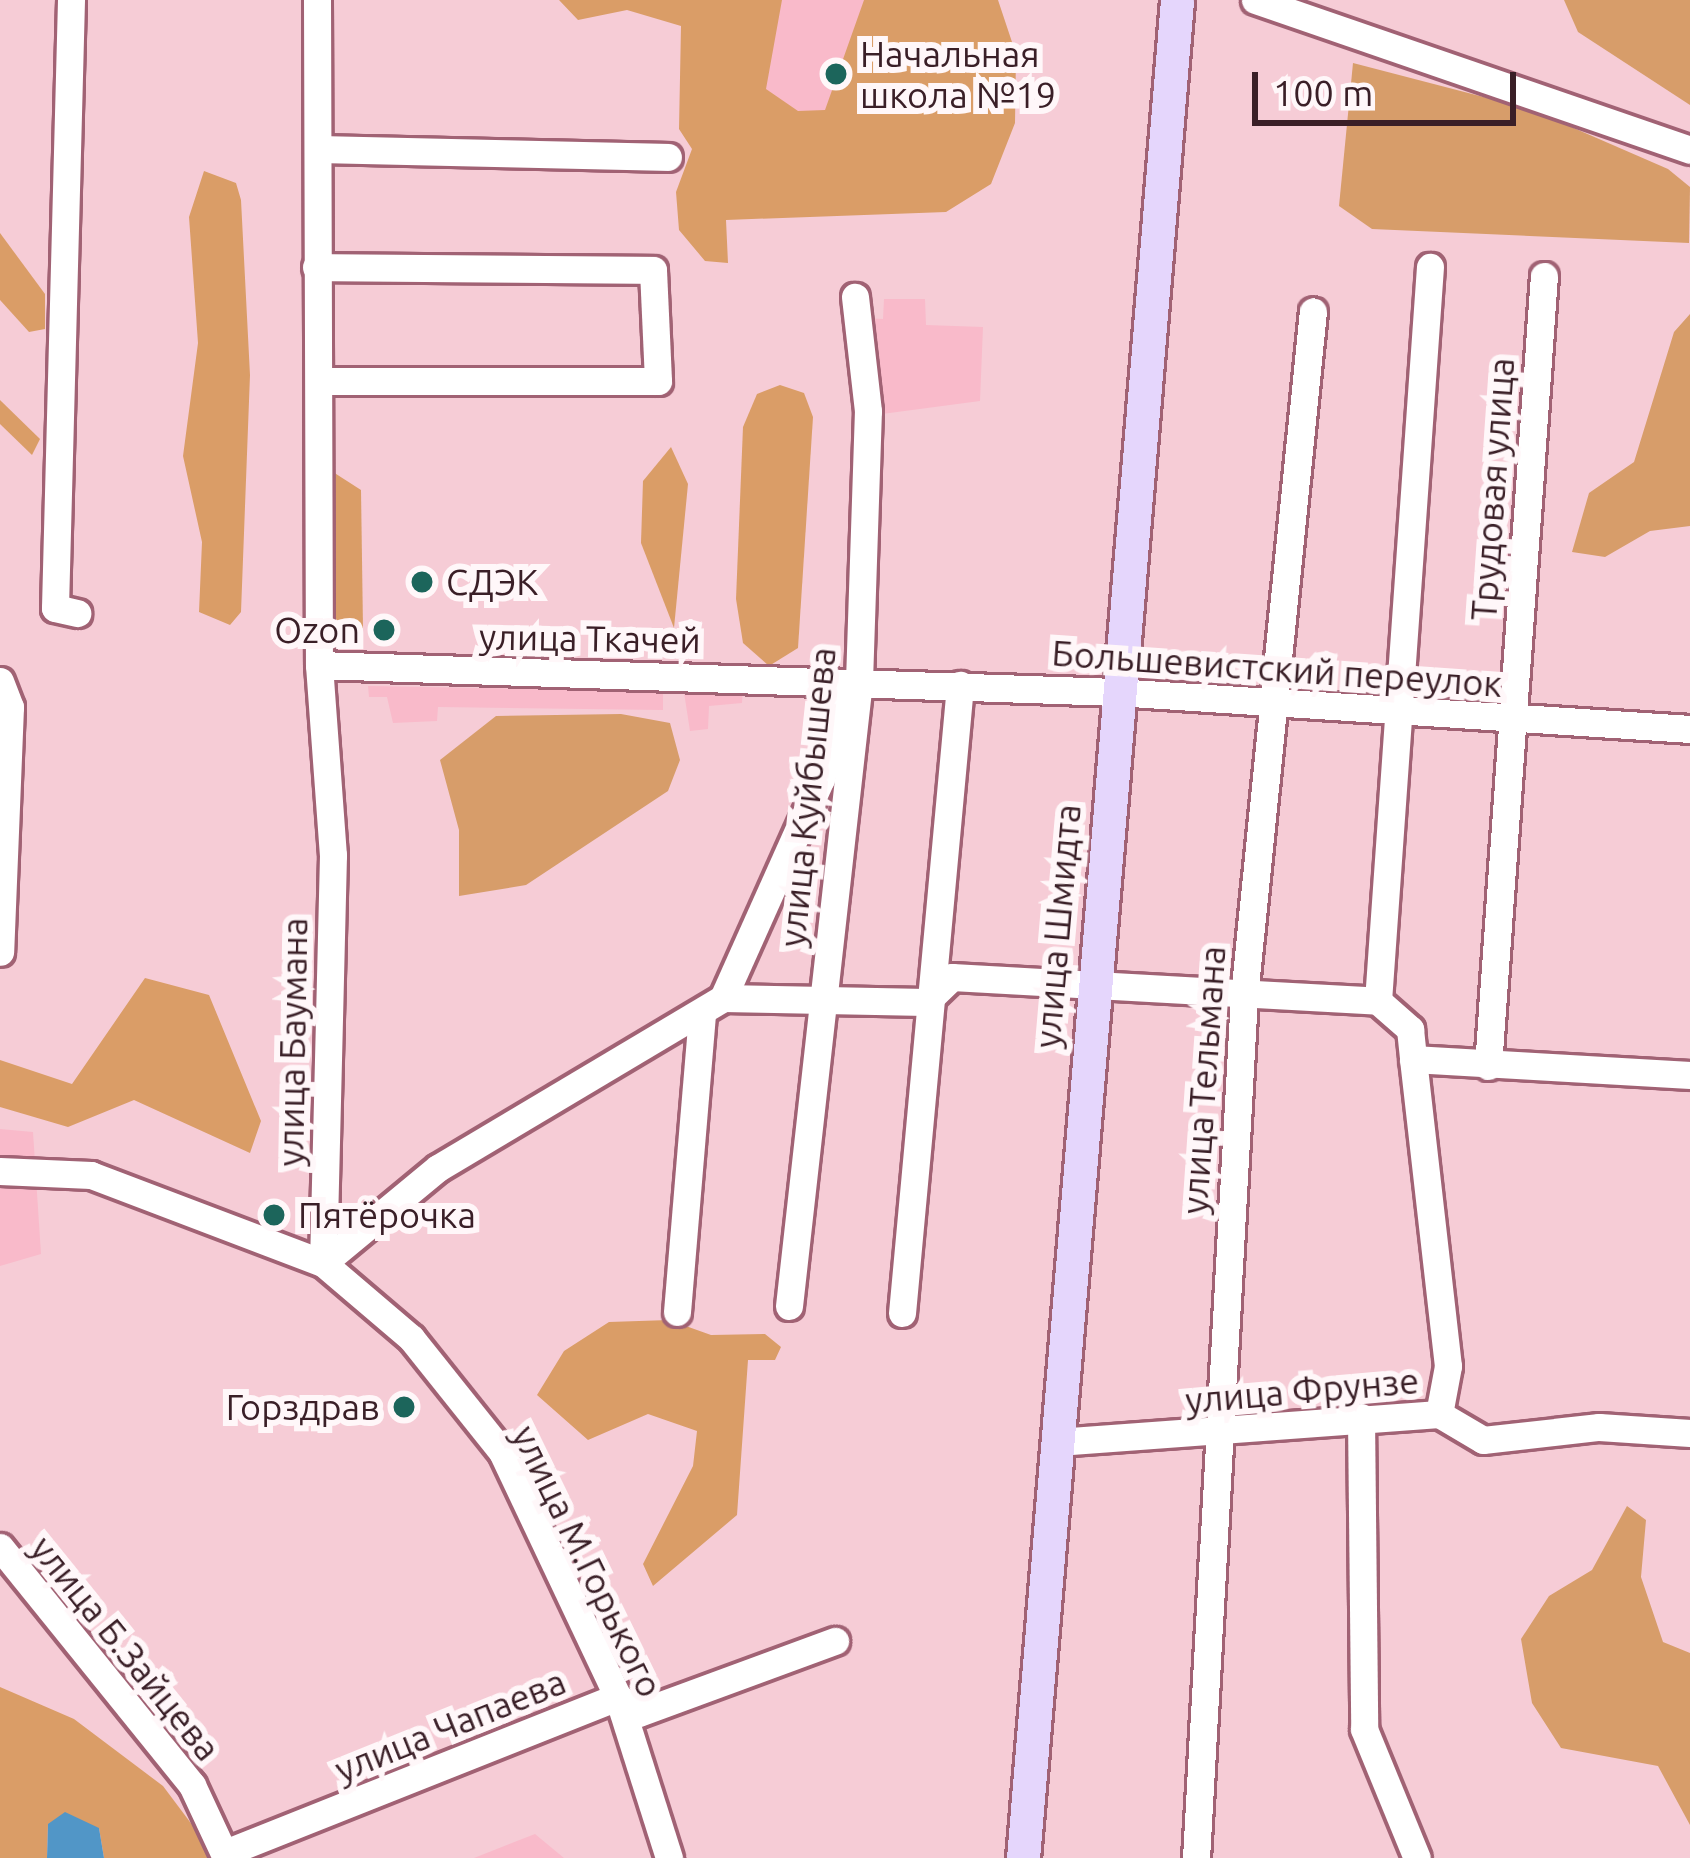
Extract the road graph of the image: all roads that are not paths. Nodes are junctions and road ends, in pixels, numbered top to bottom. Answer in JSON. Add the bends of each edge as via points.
{"nodes":[{"id":1,"x":71,"y":0,"type":"edge"},
{"id":2,"x":317,"y":0,"type":"edge"},
{"id":3,"x":1177,"y":0,"type":"edge"},
{"id":4,"x":1255,"y":0,"type":"edge"},
{"id":5,"x":321,"y":149,"type":"junction"},
{"id":6,"x":1690,"y":150,"type":"edge"},
{"id":7,"x":668,"y":157,"type":"dead end"},
{"id":8,"x":316,"y":267,"type":"junction"},
{"id":9,"x":1430,"y":267,"type":"dead end"},
{"id":10,"x":1544,"y":276,"type":"dead end"},
{"id":11,"x":855,"y":297,"type":"dead end"},
{"id":12,"x":1313,"y":311,"type":"dead end"},
{"id":13,"x":319,"y":381,"type":"junction"},
{"id":14,"x":77,"y":614,"type":"dead end"},
{"id":15,"x":319,"y":665,"type":"junction"},
{"id":16,"x":0,"y":681,"type":"edge"},
{"id":17,"x":853,"y":681,"type":"junction"},
{"id":18,"x":960,"y":686,"type":"junction"},
{"id":19,"x":1114,"y":692,"type":"junction"},
{"id":20,"x":1268,"y":705,"type":"junction"},
{"id":21,"x":1400,"y":707,"type":"junction"},
{"id":22,"x":1510,"y":719,"type":"junction"},
{"id":23,"x":1690,"y":729,"type":"edge"},
{"id":24,"x":0,"y":952,"type":"edge"},
{"id":25,"x":1091,"y":982,"type":"junction"},
{"id":26,"x":823,"y":995,"type":"junction"},
{"id":27,"x":932,"y":996,"type":"junction"},
{"id":28,"x":1244,"y":996,"type":"junction"},
{"id":29,"x":1378,"y":1001,"type":"junction"},
{"id":30,"x":713,"y":1006,"type":"junction"},
{"id":31,"x":1413,"y":1059,"type":"junction"},
{"id":32,"x":1488,"y":1066,"type":"junction"},
{"id":33,"x":1690,"y":1075,"type":"edge"},
{"id":34,"x":0,"y":1172,"type":"edge"},
{"id":35,"x":323,"y":1264,"type":"junction"},
{"id":36,"x":788,"y":1306,"type":"dead end"},
{"id":37,"x":677,"y":1312,"type":"dead end"},
{"id":38,"x":902,"y":1313,"type":"dead end"},
{"id":39,"x":1439,"y":1414,"type":"junction"},
{"id":40,"x":1361,"y":1417,"type":"junction"},
{"id":41,"x":1690,"y":1433,"type":"edge"},
{"id":42,"x":1216,"y":1436,"type":"junction"},
{"id":43,"x":1057,"y":1442,"type":"junction"},
{"id":44,"x":0,"y":1547,"type":"edge"},
{"id":45,"x":835,"y":1641,"type":"dead end"},
{"id":46,"x":618,"y":1697,"type":"junction"},
{"id":47,"x":226,"y":1856,"type":"edge"},
{"id":48,"x":669,"y":1858,"type":"edge"},
{"id":49,"x":1023,"y":1858,"type":"edge"},
{"id":50,"x":1196,"y":1858,"type":"edge"},
{"id":51,"x":1418,"y":1858,"type":"edge"}],
"edges":[{"from":1,"to":14,"type":"street","via":[[55,608]]},
{"from":2,"to":5,"type":"street","name":"улица Баумана"},
{"from":3,"to":19,"type":"main road","name":"улица Шмидта"},
{"from":4,"to":6,"type":"street"},
{"from":5,"to":7,"type":"street"},
{"from":5,"to":8,"type":"street","name":"улица Баумана"},
{"from":8,"to":13,"type":"street","name":"улица Баумана"},
{"from":8,"to":13,"type":"street","via":[[653,270],[658,381]]},
{"from":9,"to":21,"type":"street"},
{"from":10,"to":22,"type":"street","name":"Трудовая улица"},
{"from":11,"to":17,"type":"street","name":"улица Куйбышева","via":[[868,411]]},
{"from":12,"to":20,"type":"street","name":"улица Тельмана","via":[[1282,670]]},
{"from":13,"to":15,"type":"street","name":"улица Баумана"},
{"from":15,"to":17,"type":"street","name":"улица Ткачей"},
{"from":15,"to":35,"type":"street","name":"улица Баумана","via":[[333,855]]},
{"from":16,"to":24,"type":"street","via":[[10,706]]},
{"from":17,"to":18,"type":"street","name":"Большевистский переулок"},
{"from":17,"to":26,"type":"street","name":"улица Куйбышева"},
{"from":17,"to":30,"type":"street","via":[[821,779]]},
{"from":18,"to":19,"type":"street","name":"Большевистский переулок"},
{"from":18,"to":27,"type":"street"},
{"from":19,"to":20,"type":"street","name":"Большевистский переулок"},
{"from":19,"to":25,"type":"main road","name":"улица Шмидта"},
{"from":20,"to":21,"type":"street","name":"Большевистский переулок"},
{"from":20,"to":28,"type":"street","name":"улица Тельмана"},
{"from":21,"to":22,"type":"street","name":"Большевистский переулок"},
{"from":21,"to":29,"type":"street"},
{"from":22,"to":23,"type":"street","name":"Большевистский переулок"},
{"from":22,"to":32,"type":"street","name":"Трудовая улица"},
{"from":25,"to":27,"type":"street","via":[[952,976]]},
{"from":25,"to":28,"type":"street"},
{"from":25,"to":43,"type":"main road","name":"улица Шмидта"},
{"from":26,"to":27,"type":"street"},
{"from":26,"to":30,"type":"street"},
{"from":26,"to":36,"type":"street","name":"улица Куйбышева"},
{"from":27,"to":38,"type":"street"},
{"from":28,"to":29,"type":"street"},
{"from":28,"to":42,"type":"street","name":"улица Тельмана"},
{"from":29,"to":31,"type":"street","via":[[1410,1029]]},
{"from":30,"to":35,"type":"street","via":[[438,1168]]},
{"from":30,"to":37,"type":"street"},
{"from":31,"to":32,"type":"street"},
{"from":31,"to":39,"type":"street","via":[[1448,1366]]},
{"from":32,"to":33,"type":"street"},
{"from":34,"to":35,"type":"street","name":"улица М.Горького","via":[[91,1175]]},
{"from":35,"to":46,"type":"street","name":"улица М.Горького","via":[[411,1338],[502,1453]]},
{"from":39,"to":40,"type":"street","name":"улица Фрунзе"},
{"from":39,"to":41,"type":"street","name":"улица Фрунзе","via":[[1483,1440],[1599,1427]]},
{"from":40,"to":42,"type":"street","name":"улица Фрунзе"},
{"from":40,"to":51,"type":"street","via":[[1364,1730]]},
{"from":42,"to":43,"type":"street","name":"улица Фрунзе"},
{"from":42,"to":50,"type":"street","name":"улица Тельмана"},
{"from":43,"to":49,"type":"main road","name":"улица Шмидта"},
{"from":44,"to":47,"type":"street","name":"улица Б.Зайцева","via":[[193,1785]]},
{"from":45,"to":46,"type":"street","name":"улица Чапаева","via":[[639,1713]]},
{"from":46,"to":47,"type":"street","name":"улица Чапаева"},
{"from":46,"to":48,"type":"street","name":"улица М.Горького"}]}
